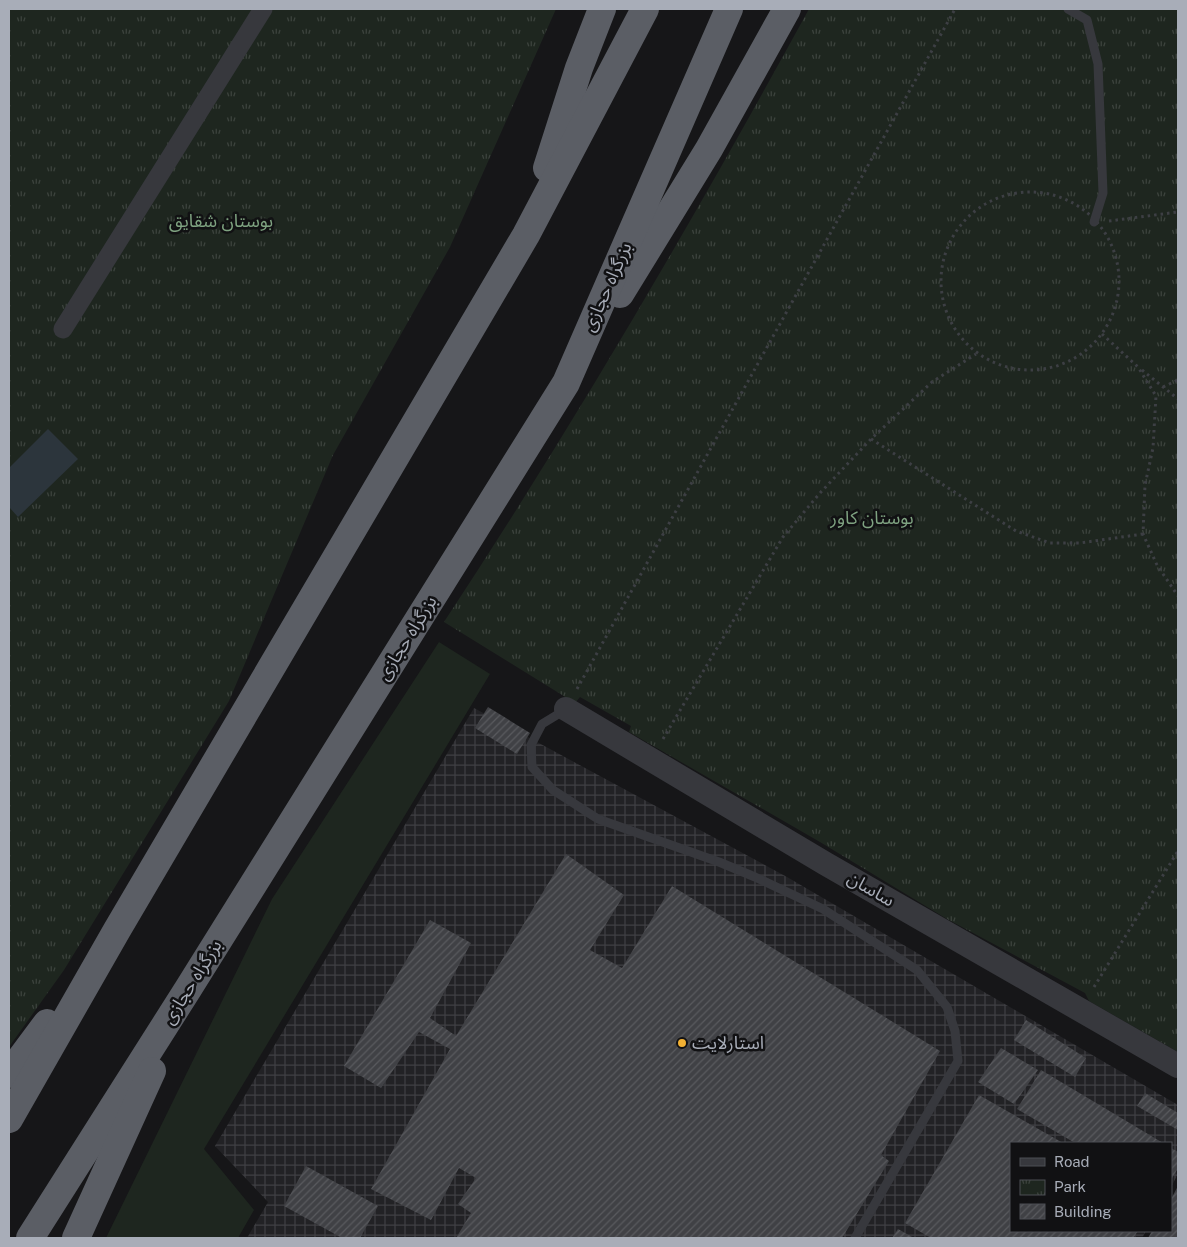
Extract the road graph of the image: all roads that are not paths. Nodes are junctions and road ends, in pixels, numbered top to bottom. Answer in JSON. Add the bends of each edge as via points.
{"nodes":[{"id":1,"x":263,"y":9,"type":"edge"},
{"id":2,"x":602,"y":9,"type":"edge"},
{"id":3,"x":645,"y":9,"type":"edge"},
{"id":4,"x":729,"y":9,"type":"edge"},
{"id":5,"x":787,"y":9,"type":"edge"},
{"id":6,"x":1068,"y":9,"type":"edge"},
{"id":7,"x":1094,"y":222,"type":"road end"},
{"id":8,"x":526,"y":235,"type":"junction"},
{"id":9,"x":63,"y":329,"type":"dead end"},
{"id":10,"x":566,"y":383,"type":"junction"},
{"id":11,"x":566,"y":709,"type":"joint"},
{"id":12,"x":117,"y":930,"type":"junction"},
{"id":13,"x":188,"y":989,"type":"junction"},
{"id":14,"x":1178,"y":1066,"type":"edge"},
{"id":15,"x":9,"y":1074,"type":"edge"},
{"id":16,"x":9,"y":1118,"type":"edge"},
{"id":17,"x":30,"y":1238,"type":"edge"},
{"id":18,"x":76,"y":1238,"type":"edge"},
{"id":19,"x":855,"y":1238,"type":"edge"}],
"edges":[{"from":1,"to":9,"type":"street"},
{"from":2,"to":8,"type":"highway","via":[[579,68]]},
{"from":3,"to":8,"type":"highway"},
{"from":4,"to":10,"type":"highway","name":"بزرگراه حجازی"},
{"from":5,"to":10,"type":"highway","via":[[709,149]]},
{"from":6,"to":7,"type":"lane","via":[[1087,20],[1098,64],[1103,193]]},
{"from":8,"to":12,"type":"highway"},
{"from":10,"to":13,"type":"highway","name":"بزرگراه حجازی"},
{"from":11,"to":14,"type":"street","name":"ساسان","via":[[826,864]]},
{"from":11,"to":19,"type":"lane","via":[[542,724],[531,745],[532,766],[553,790],[598,819],[728,866],[823,909],[917,970],[947,1007],[955,1031],[958,1061]]},
{"from":12,"to":15,"type":"highway"},
{"from":12,"to":16,"type":"highway"},
{"from":13,"to":17,"type":"highway","name":"بزرگراه حجازی"},
{"from":13,"to":18,"type":"highway"}]}
